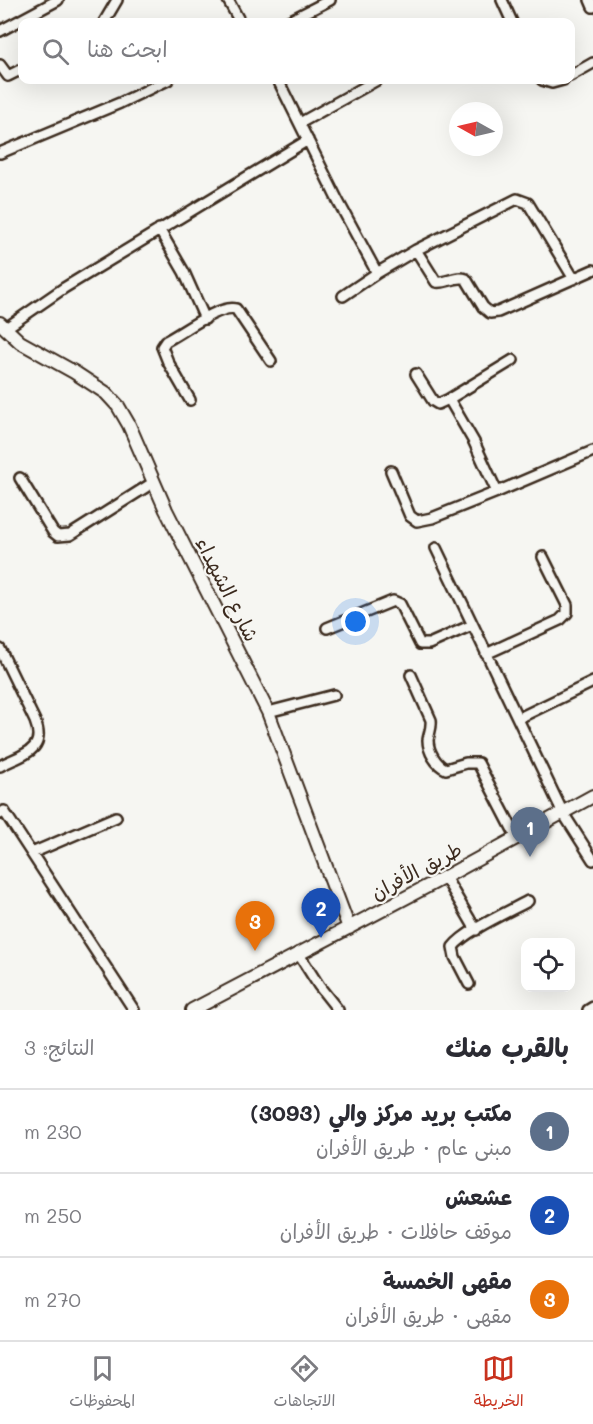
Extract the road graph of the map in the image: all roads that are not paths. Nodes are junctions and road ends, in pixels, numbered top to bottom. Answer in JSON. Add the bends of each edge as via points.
{"nodes":[{"id":1,"x":117,"y":0,"type":"edge"},
{"id":2,"x":228,"y":0,"type":"edge"},
{"id":3,"x":330,"y":0,"type":"edge"},
{"id":4,"x":502,"y":0,"type":"edge"},
{"id":5,"x":590,"y":0,"type":"edge"},
{"id":6,"x":55,"y":1,"type":"edge"},
{"id":7,"x":593,"y":7,"type":"edge"},
{"id":8,"x":24,"y":18,"type":"edge"},
{"id":9,"x":106,"y":18,"type":"edge"},
{"id":10,"x":238,"y":18,"type":"edge"},
{"id":11,"x":295,"y":18,"type":"edge"},
{"id":12,"x":510,"y":18,"type":"edge"},
{"id":13,"x":18,"y":21,"type":"edge"},
{"id":14,"x":0,"y":31,"type":"edge"},
{"id":15,"x":593,"y":63,"type":"edge"},
{"id":16,"x":0,"y":65,"type":"edge"},
{"id":17,"x":18,"y":71,"type":"edge"},
{"id":18,"x":575,"y":72,"type":"edge"},
{"id":19,"x":160,"y":84,"type":"edge"},
{"id":20,"x":280,"y":84,"type":"edge"},
{"id":21,"x":370,"y":84,"type":"edge"},
{"id":22,"x":300,"y":123,"type":"junction"},
{"id":23,"x":308,"y":140,"type":"junction"},
{"id":24,"x":0,"y":153,"type":"edge"},
{"id":25,"x":159,"y":230,"type":"junction"},
{"id":26,"x":416,"y":250,"type":"junction"},
{"id":27,"x":593,"y":270,"type":"edge"},
{"id":28,"x":377,"y":273,"type":"junction"},
{"id":29,"x":573,"y":279,"type":"junction"},
{"id":30,"x":343,"y":296,"type":"dead end"},
{"id":31,"x":205,"y":319,"type":"junction"},
{"id":32,"x":3,"y":325,"type":"edge"},
{"id":33,"x":513,"y":360,"type":"dead end"},
{"id":34,"x":271,"y":361,"type":"dead end"},
{"id":35,"x":416,"y":374,"type":"dead end"},
{"id":36,"x":449,"y":399,"type":"junction"},
{"id":37,"x":190,"y":400,"type":"dead end"},
{"id":38,"x":593,"y":451,"type":"edge"},
{"id":39,"x":391,"y":471,"type":"dead end"},
{"id":40,"x":20,"y":478,"type":"dead end"},
{"id":41,"x":154,"y":482,"type":"junction"},
{"id":42,"x":497,"y":492,"type":"junction"},
{"id":43,"x":436,"y":548,"type":"dead end"},
{"id":44,"x":543,"y":557,"type":"dead end"},
{"id":45,"x":471,"y":625,"type":"junction"},
{"id":46,"x":327,"y":628,"type":"dead end"},
{"id":47,"x":0,"y":649,"type":"edge"},
{"id":48,"x":486,"y":654,"type":"junction"},
{"id":49,"x":411,"y":675,"type":"dead end"},
{"id":50,"x":593,"y":682,"type":"edge"},
{"id":51,"x":334,"y":695,"type":"dead end"},
{"id":52,"x":268,"y":712,"type":"junction"},
{"id":53,"x":519,"y":718,"type":"junction"},
{"id":54,"x":0,"y":766,"type":"edge"},
{"id":55,"x":593,"y":796,"type":"edge"},
{"id":56,"x":1,"y":810,"type":"edge"},
{"id":57,"x":563,"y":813,"type":"junction"},
{"id":58,"x":116,"y":818,"type":"dead end"},
{"id":59,"x":517,"y":838,"type":"junction"},
{"id":60,"x":32,"y":854,"type":"junction"},
{"id":61,"x":593,"y":860,"type":"edge"},
{"id":62,"x":445,"y":877,"type":"junction"},
{"id":63,"x":528,"y":901,"type":"dead end"},
{"id":64,"x":349,"y":928,"type":"junction"},
{"id":65,"x":476,"y":930,"type":"junction"},
{"id":66,"x":298,"y":953,"type":"junction"},
{"id":67,"x":469,"y":984,"type":"dead end"},
{"id":68,"x":593,"y":1007,"type":"edge"},
{"id":69,"x":134,"y":1010,"type":"edge"},
{"id":70,"x":192,"y":1010,"type":"edge"},
{"id":71,"x":338,"y":1010,"type":"edge"},
{"id":72,"x":588,"y":1010,"type":"edge"}],
"edges":[{"from":1,"to":9,"type":"street"},
{"from":2,"to":10,"type":"street"},
{"from":3,"to":11,"type":"street"},
{"from":4,"to":12,"type":"street"},
{"from":5,"to":7,"type":"street"},
{"from":6,"to":8,"type":"street"},
{"from":13,"to":14,"type":"street"},
{"from":15,"to":18,"type":"street"},
{"from":16,"to":17,"type":"street","via":[[8,76]]},
{"from":19,"to":24,"type":"street"},
{"from":20,"to":22,"type":"street"},
{"from":21,"to":22,"type":"street"},
{"from":22,"to":23,"type":"street"},
{"from":23,"to":25,"type":"street"},
{"from":23,"to":28,"type":"street"},
{"from":25,"to":31,"type":"street"},
{"from":25,"to":32,"type":"street"},
{"from":26,"to":28,"type":"street"},
{"from":26,"to":29,"type":"street","via":[[432,279],[439,283],[466,279],[490,313]]},
{"from":26,"to":29,"type":"street","via":[[509,202],[522,200]]},
{"from":27,"to":29,"type":"street"},
{"from":28,"to":30,"type":"street"},
{"from":31,"to":34,"type":"street","via":[[229,308],[236,309]]},
{"from":31,"to":37,"type":"street","via":[[162,347]]},
{"from":32,"to":41,"type":"street","name":"شارع الشهداء","via":[[20,342],[106,393],[129,425]]},
{"from":33,"to":36,"type":"street"},
{"from":35,"to":36,"type":"street","via":[[433,401],[438,404]]},
{"from":36,"to":42,"type":"street"},
{"from":38,"to":42,"type":"street"},
{"from":39,"to":42,"type":"street","via":[[410,516],[417,521]]},
{"from":40,"to":41,"type":"street","via":[[53,532],[62,537]]},
{"from":41,"to":52,"type":"street","name":"شارع الشهداء"},
{"from":43,"to":45,"type":"street"},
{"from":44,"to":48,"type":"street","via":[[567,605],[567,613],[560,620]]},
{"from":45,"to":46,"type":"street","via":[[420,645],[400,604],[393,601]]},
{"from":45,"to":48,"type":"street"},
{"from":47,"to":54,"type":"street","via":[[35,721],[39,739],[32,749]]},
{"from":48,"to":53,"type":"street"},
{"from":49,"to":59,"type":"street","via":[[431,720],[428,742],[436,763],[446,769],[478,764]]},
{"from":50,"to":53,"type":"street"},
{"from":51,"to":52,"type":"street"},
{"from":52,"to":64,"type":"street","name":"شارع الشهداء"},
{"from":53,"to":57,"type":"street"},
{"from":55,"to":57,"type":"street","name":"طريق الأفران"},
{"from":56,"to":60,"type":"street"},
{"from":57,"to":59,"type":"street","name":"طريق الأفران"},
{"from":57,"to":61,"type":"street"},
{"from":58,"to":60,"type":"street"},
{"from":59,"to":62,"type":"street","name":"طريق الأفران"},
{"from":60,"to":69,"type":"street"},
{"from":62,"to":64,"type":"street","name":"طريق الأفران"},
{"from":62,"to":65,"type":"street"},
{"from":63,"to":65,"type":"street"},
{"from":64,"to":66,"type":"street","name":"طريق الأفران"},
{"from":65,"to":67,"type":"street","via":[[453,947]]},
{"from":66,"to":70,"type":"street","name":"طريق الأفران"},
{"from":66,"to":71,"type":"street"},
{"from":68,"to":72,"type":"street"}]}
